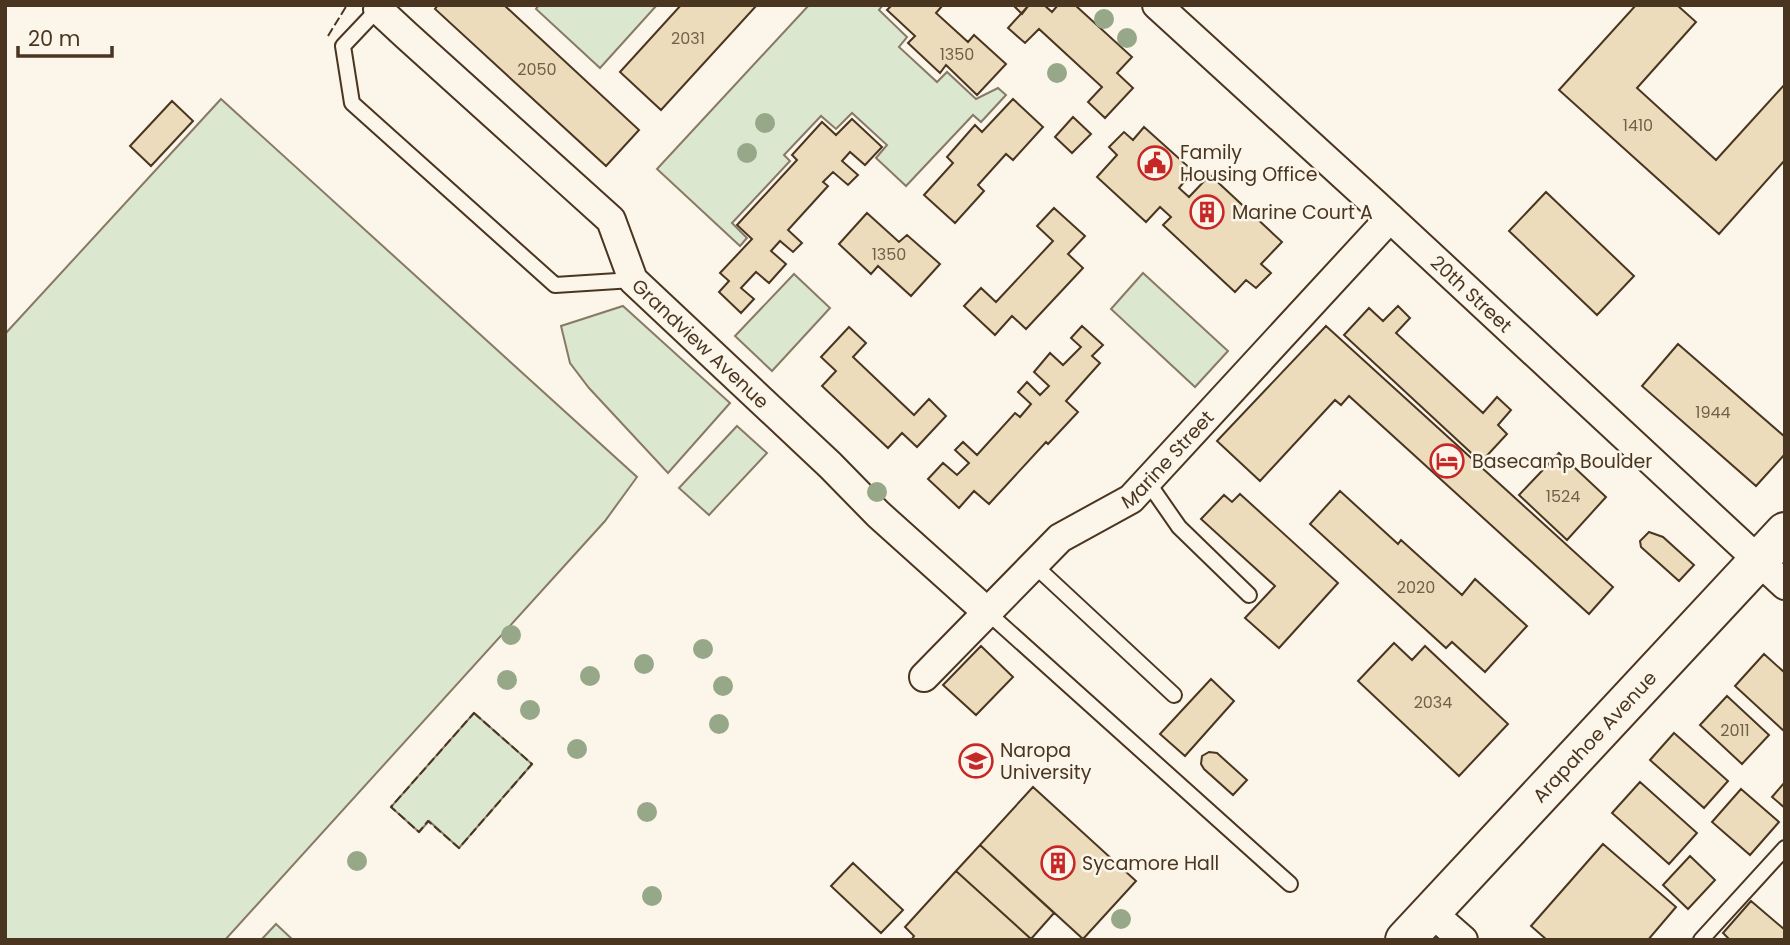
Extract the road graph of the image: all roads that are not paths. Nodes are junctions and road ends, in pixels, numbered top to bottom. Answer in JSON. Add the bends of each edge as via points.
{"nodes":[{"id":1,"x":1157,"y":5,"type":"edge"},
{"id":2,"x":380,"y":7,"type":"edge"},
{"id":3,"x":1390,"y":218,"type":"junction"},
{"id":4,"x":633,"y":281,"type":"junction"},
{"id":5,"x":1147,"y":481,"type":"junction"},
{"id":6,"x":1785,"y":532,"type":"edge"},
{"id":7,"x":1033,"y":564,"type":"junction"},
{"id":8,"x":1771,"y":573,"type":"edge"},
{"id":9,"x":1249,"y":595,"type":"dead end"},
{"id":10,"x":986,"y":611,"type":"junction"},
{"id":11,"x":924,"y":677,"type":"dead end"},
{"id":12,"x":1174,"y":695,"type":"dead end"},
{"id":13,"x":1785,"y":848,"type":"edge"},
{"id":14,"x":1290,"y":884,"type":"dead end"},
{"id":15,"x":1431,"y":912,"type":"junction"},
{"id":16,"x":1405,"y":940,"type":"edge"},
{"id":17,"x":1463,"y":940,"type":"edge"},
{"id":18,"x":1701,"y":940,"type":"edge"}],
"edges":[{"from":1,"to":3,"type":"street","name":"20th Street"},
{"from":2,"to":4,"type":"street","name":"Grandview Avenue","via":[[611,220]]},
{"from":2,"to":4,"type":"lane","via":[[343,46],[352,103],[555,285]]},
{"from":3,"to":5,"type":"street","name":"Marine Street"},
{"from":3,"to":8,"type":"street","name":"20th Street"},
{"from":4,"to":10,"type":"street","name":"Grandview Avenue"},
{"from":5,"to":7,"type":"street","name":"Marine Street","via":[[1130,499],[1060,538]]},
{"from":5,"to":9,"type":"lane","via":[[1179,527]]},
{"from":6,"to":8,"type":"main road","name":"Arapahoe Avenue"},
{"from":7,"to":10,"type":"street","name":"Marine Street"},
{"from":7,"to":12,"type":"lane"},
{"from":8,"to":15,"type":"main road","name":"Arapahoe Avenue"},
{"from":10,"to":11,"type":"street","name":"Marine Street"},
{"from":10,"to":14,"type":"lane"},
{"from":13,"to":18,"type":"lane"},
{"from":15,"to":16,"type":"main road","name":"Arapahoe Avenue"},
{"from":15,"to":17,"type":"street"}]}
